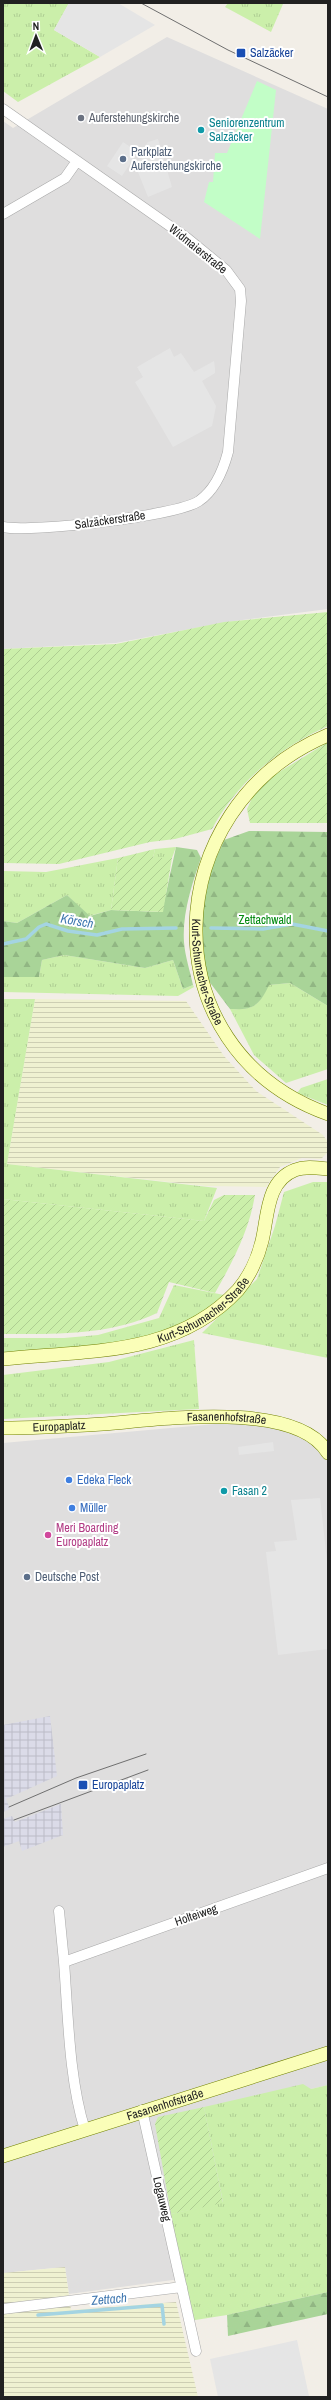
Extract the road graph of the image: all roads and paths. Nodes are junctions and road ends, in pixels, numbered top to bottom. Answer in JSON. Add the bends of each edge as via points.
{"nodes":[{"id":1,"x":3,"y":109,"type":"edge"},
{"id":2,"x":77,"y":161,"type":"junction"},
{"id":3,"x":3,"y":214,"type":"edge"},
{"id":4,"x":212,"y":490,"type":"joint"},
{"id":5,"x":3,"y":527,"type":"edge"},
{"id":6,"x":328,"y":735,"type":"edge"},
{"id":7,"x":328,"y":1114,"type":"edge"},
{"id":8,"x":328,"y":1169,"type":"edge"},
{"id":9,"x":3,"y":1358,"type":"edge"},
{"id":10,"x":114,"y":1423,"type":"joint"},
{"id":11,"x":3,"y":1428,"type":"edge"},
{"id":12,"x":328,"y":1453,"type":"edge"},
{"id":13,"x":328,"y":1868,"type":"edge"},
{"id":14,"x":59,"y":1910,"type":"dead end"},
{"id":15,"x":64,"y":1962,"type":"junction"},
{"id":16,"x":328,"y":2052,"type":"edge"},
{"id":17,"x":142,"y":2110,"type":"junction"},
{"id":18,"x":85,"y":2130,"type":"junction"},
{"id":19,"x":3,"y":2156,"type":"edge"},
{"id":20,"x":182,"y":2287,"type":"junction"},
{"id":21,"x":3,"y":2309,"type":"edge"},
{"id":22,"x":196,"y":2351,"type":"dead end"}],
"edges":[{"from":1,"to":2,"type":"street","name":"Widmaierstraße"},
{"from":2,"to":3,"type":"street","via":[[65,178]]},
{"from":2,"to":4,"type":"street","name":"Widmaierstraße","via":[[187,238],[226,270],[240,289],[228,452]]},
{"from":4,"to":5,"type":"street","name":"Salzäckerstraße","via":[[199,501],[172,511],[58,527]]},
{"from":6,"to":7,"type":"street","name":"Kurt-Schumacher-Straße","via":[[278,762],[229,816],[211,848],[205,869],[197,908],[195,939],[207,997],[223,1032],[241,1058],[288,1096]]},
{"from":8,"to":9,"type":"street","name":"Kurt-Schumacher-Straße","via":[[296,1170],[279,1182],[268,1206],[262,1241],[254,1264],[239,1288],[219,1309],[195,1326],[164,1339],[121,1348]]},
{"from":10,"to":11,"type":"street","name":"Europaplatz"},
{"from":10,"to":12,"type":"street","name":"Fasanenhofstraße","via":[[190,1417],[248,1419],[297,1428],[318,1440]]},
{"from":13,"to":15,"type":"street","name":"Holteiweg"},
{"from":14,"to":15,"type":"street"},
{"from":15,"to":18,"type":"street","via":[[72,2058],[80,2116]]},
{"from":16,"to":17,"type":"street","name":"Fasanenhofstraße"},
{"from":17,"to":18,"type":"street","name":"Fasanenhofstraße"},
{"from":17,"to":20,"type":"street","name":"Logauweg"},
{"from":18,"to":19,"type":"street","name":"Fasanenhofstraße"},
{"from":20,"to":21,"type":"street"},
{"from":20,"to":22,"type":"street","name":"Logauweg"}]}
